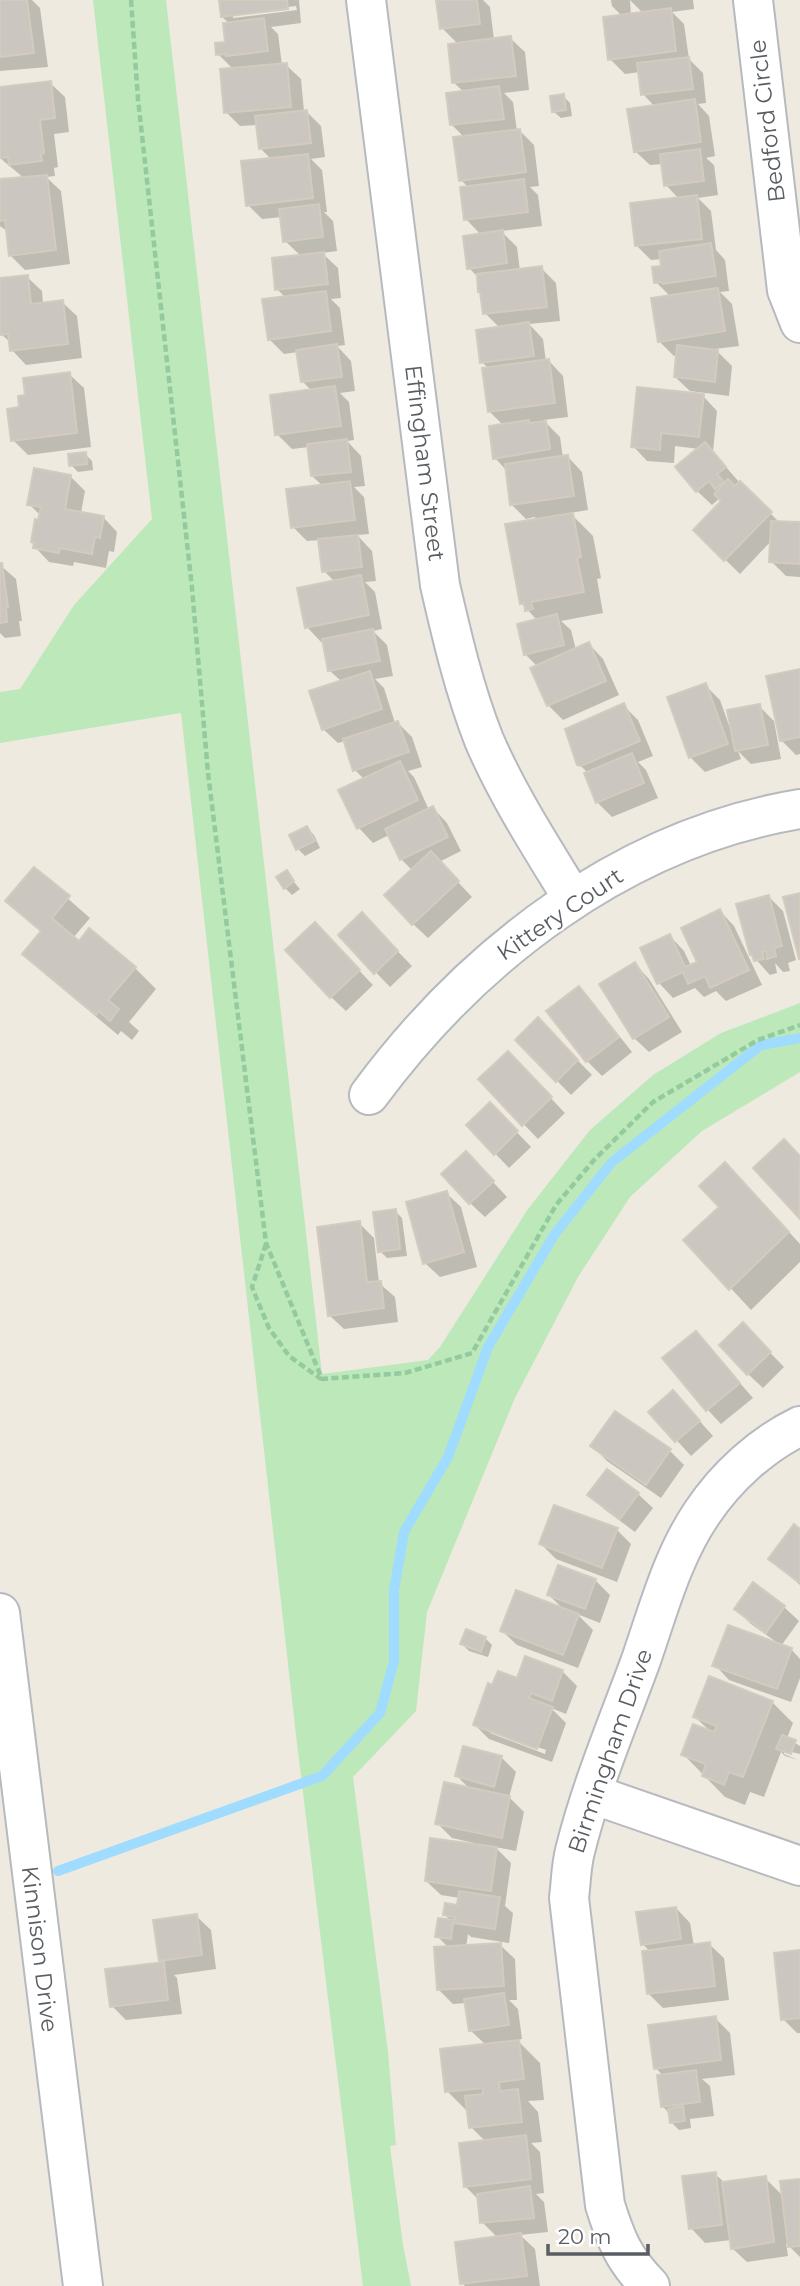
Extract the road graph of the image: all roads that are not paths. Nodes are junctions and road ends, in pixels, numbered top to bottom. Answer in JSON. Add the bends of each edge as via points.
{"nodes":[{"id":1,"x":366,"y":0,"type":"edge"},
{"id":2,"x":753,"y":0,"type":"edge"},
{"id":3,"x":800,"y":323,"type":"edge"},
{"id":4,"x":800,"y":809,"type":"edge"},
{"id":5,"x":573,"y":900,"type":"junction"},
{"id":6,"x":369,"y":1095,"type":"dead end"},
{"id":7,"x":800,"y":1426,"type":"edge"},
{"id":8,"x":0,"y":1613,"type":"edge"},
{"id":9,"x":592,"y":1794,"type":"junction"},
{"id":10,"x":800,"y":1866,"type":"edge"},
{"id":11,"x":83,"y":2286,"type":"edge"},
{"id":12,"x":650,"y":2286,"type":"edge"}],
"edges":[{"from":1,"to":5,"type":"street","name":"Effingham Street","via":[[440,585],[457,664],[485,740],[515,802]]},
{"from":2,"to":3,"type":"street","name":"Bedford Circle","via":[[787,290]]},
{"from":4,"to":5,"type":"street","name":"Kittery Court","via":[[707,833],[640,862]]},
{"from":5,"to":6,"type":"street","name":"Kittery Court","via":[[485,965],[432,1017]]},
{"from":7,"to":9,"type":"street","name":"Birmingham Drive","via":[[749,1460],[700,1515],[678,1557]]},
{"from":8,"to":11,"type":"street","name":"Kinnison Drive"},
{"from":9,"to":10,"type":"street"},
{"from":9,"to":12,"type":"street","name":"Birmingham Drive","via":[[574,1853],[569,1898],[605,2205],[616,2241],[631,2267]]}]}
